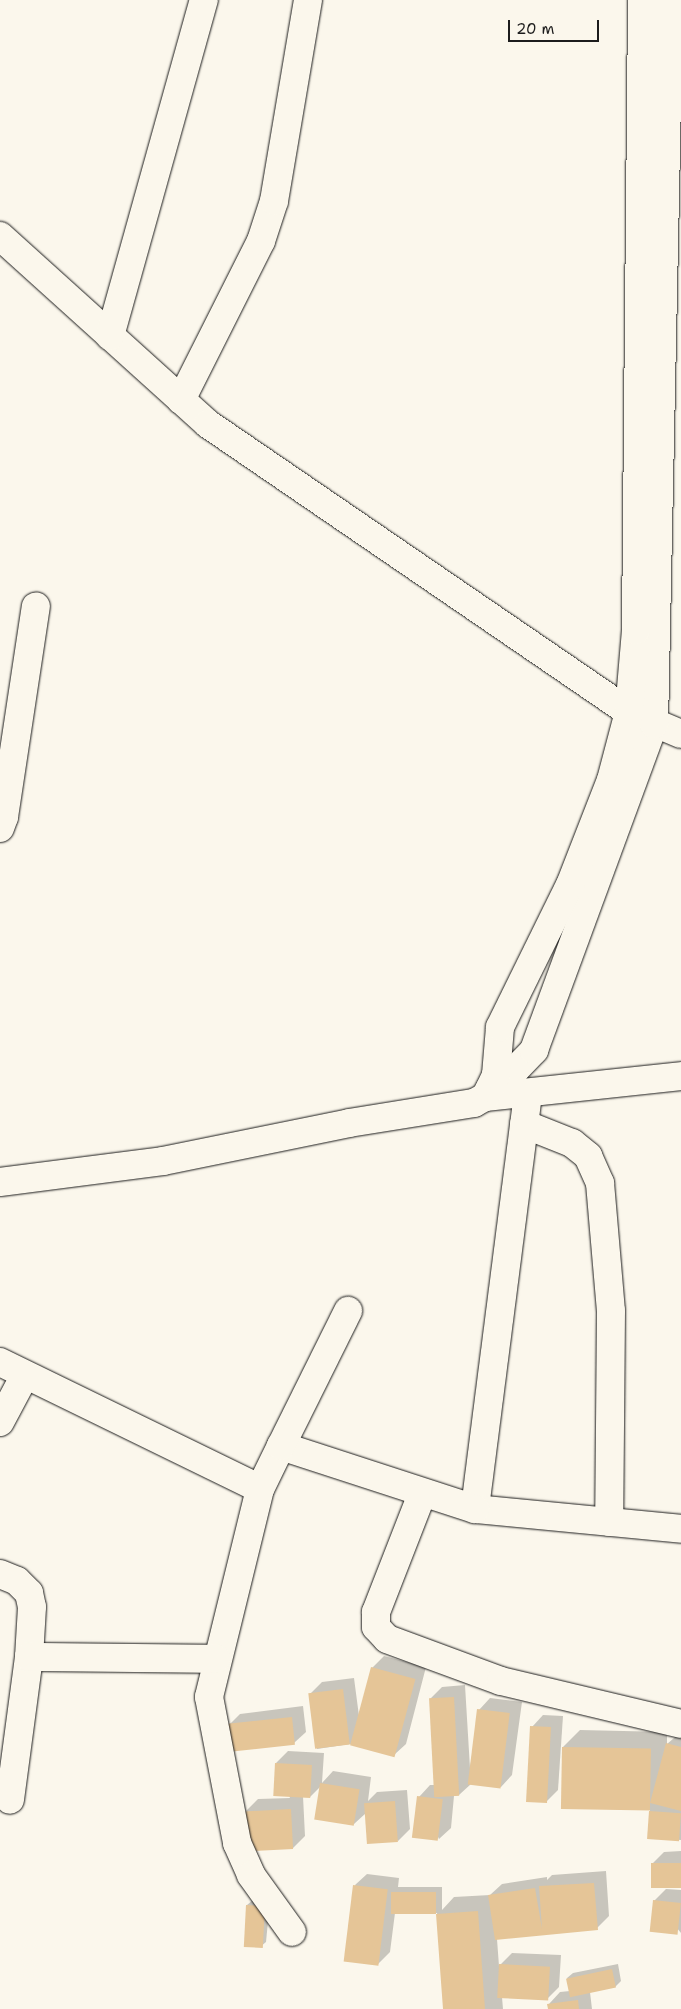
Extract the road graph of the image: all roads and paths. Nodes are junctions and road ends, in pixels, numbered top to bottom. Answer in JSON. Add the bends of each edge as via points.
{"nodes":[{"id":1,"x":204,"y":0,"type":"edge"},
{"id":2,"x":308,"y":0,"type":"edge"},
{"id":3,"x":642,"y":0,"type":"edge"},
{"id":4,"x":669,"y":0,"type":"edge"},
{"id":5,"x":674,"y":150,"type":"edge"},
{"id":6,"x":0,"y":236,"type":"edge"},
{"id":7,"x":110,"y":336,"type":"junction"},
{"id":8,"x":181,"y":400,"type":"junction"},
{"id":9,"x":36,"y":606,"type":"dead end"},
{"id":10,"x":629,"y":712,"type":"junction"},
{"id":11,"x":654,"y":724,"type":"junction"},
{"id":12,"x":681,"y":734,"type":"edge"},
{"id":13,"x":0,"y":828,"type":"edge"},
{"id":14,"x":681,"y":1076,"type":"edge"},
{"id":15,"x":491,"y":1086,"type":"junction"},
{"id":16,"x":528,"y":1094,"type":"junction"},
{"id":17,"x":524,"y":1124,"type":"junction"},
{"id":18,"x":0,"y":1182,"type":"edge"},
{"id":19,"x":348,"y":1310,"type":"dead end"},
{"id":20,"x":0,"y":1362,"type":"edge"},
{"id":21,"x":25,"y":1375,"type":"junction"},
{"id":22,"x":0,"y":1422,"type":"edge"},
{"id":23,"x":281,"y":1446,"type":"junction"},
{"id":24,"x":260,"y":1489,"type":"junction"},
{"id":25,"x":422,"y":1494,"type":"junction"},
{"id":26,"x":475,"y":1509,"type":"junction"},
{"id":27,"x":608,"y":1522,"type":"junction"},
{"id":28,"x":681,"y":1529,"type":"edge"},
{"id":29,"x":0,"y":1574,"type":"edge"},
{"id":30,"x":29,"y":1657,"type":"junction"},
{"id":31,"x":216,"y":1659,"type":"junction"},
{"id":32,"x":681,"y":1724,"type":"edge"},
{"id":33,"x":10,"y":1800,"type":"dead end"},
{"id":34,"x":292,"y":1932,"type":"dead end"}],
"edges":[{"from":1,"to":7,"type":"street"},
{"from":2,"to":8,"type":"street","via":[[274,202],[261,241]]},
{"from":3,"to":10,"type":"street","via":[[636,630]]},
{"from":4,"to":5,"type":"street"},
{"from":5,"to":11,"type":"street"},
{"from":6,"to":7,"type":"street"},
{"from":7,"to":8,"type":"street"},
{"from":8,"to":10,"type":"street","via":[[208,424]]},
{"from":9,"to":13,"type":"street"},
{"from":10,"to":11,"type":"street"},
{"from":10,"to":15,"type":"street","via":[[611,780],[570,885],[500,1026]]},
{"from":11,"to":12,"type":"street"},
{"from":11,"to":15,"type":"street","via":[[534,1050],[515,1070]]},
{"from":14,"to":16,"type":"street"},
{"from":15,"to":16,"type":"street"},
{"from":15,"to":18,"type":"street","via":[[474,1103],[349,1123],[163,1161]]},
{"from":16,"to":17,"type":"street"},
{"from":17,"to":26,"type":"street"},
{"from":17,"to":27,"type":"street","via":[[572,1143],[588,1156],[600,1183],[611,1311]]},
{"from":19,"to":23,"type":"street"},
{"from":20,"to":21,"type":"street"},
{"from":21,"to":22,"type":"street"},
{"from":21,"to":24,"type":"street"},
{"from":23,"to":24,"type":"street"},
{"from":23,"to":25,"type":"street"},
{"from":24,"to":31,"type":"street"},
{"from":25,"to":26,"type":"street"},
{"from":25,"to":32,"type":"street","via":[[376,1612],[376,1628],[387,1639],[502,1681]]},
{"from":26,"to":27,"type":"street"},
{"from":27,"to":28,"type":"street"},
{"from":29,"to":30,"type":"street","via":[[17,1582],[29,1593],[32,1607]]},
{"from":30,"to":31,"type":"street"},
{"from":30,"to":33,"type":"street"},
{"from":31,"to":34,"type":"street","via":[[209,1697],[211,1715],[237,1843],[251,1875]]}]}
